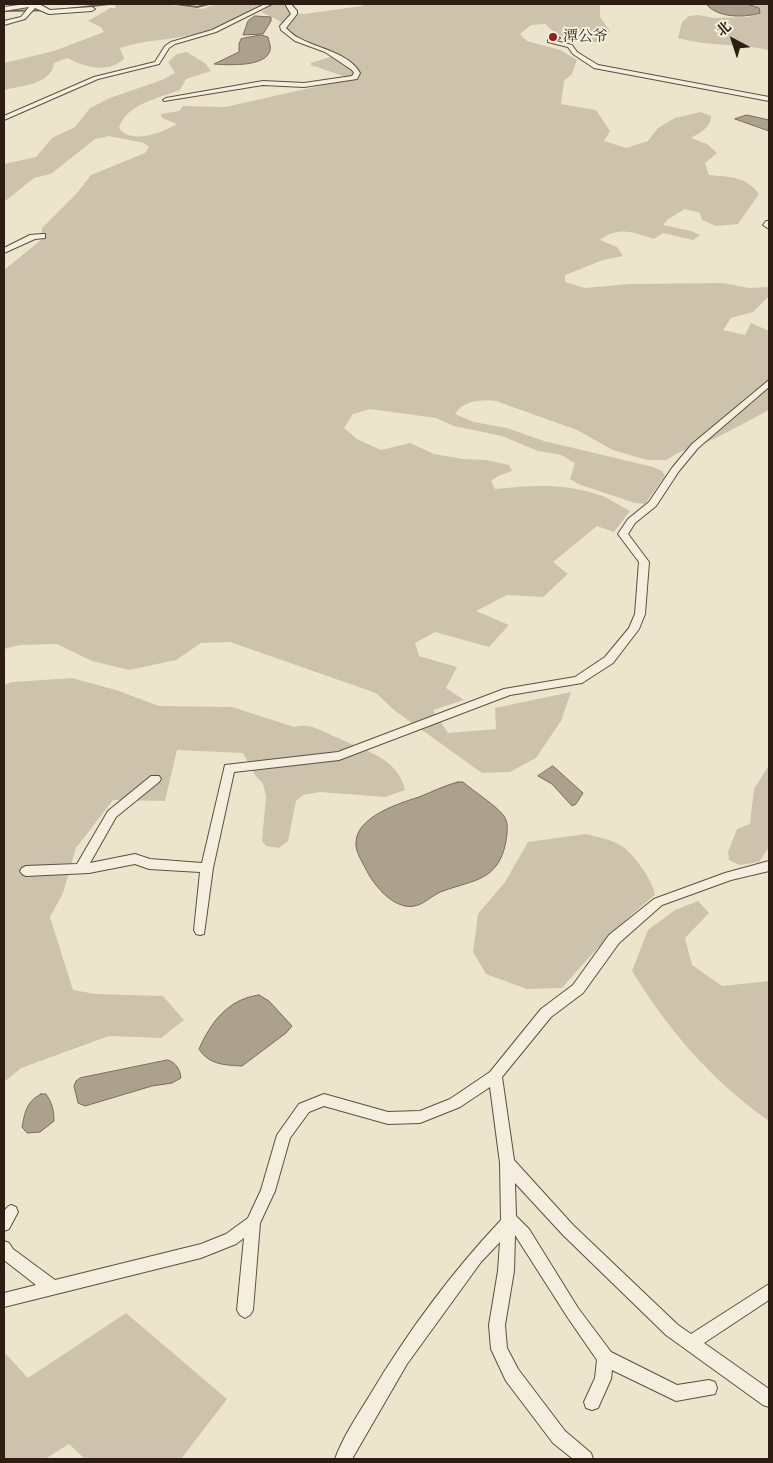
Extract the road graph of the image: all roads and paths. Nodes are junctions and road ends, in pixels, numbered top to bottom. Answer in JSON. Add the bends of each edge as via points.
{"nodes":[{"id":1,"x":29,"y":4,"type":"edge"},
{"id":2,"x":36,"y":4,"type":"edge"},
{"id":3,"x":269,"y":4,"type":"edge"},
{"id":4,"x":288,"y":4,"type":"edge"},
{"id":5,"x":4,"y":9,"type":"edge"},
{"id":6,"x":92,"y":9,"type":"dead end"},
{"id":7,"x":4,"y":23,"type":"edge"},
{"id":8,"x":553,"y":37,"type":"dead end"},
{"id":9,"x":769,"y":99,"type":"edge"},
{"id":10,"x":166,"y":100,"type":"dead end"},
{"id":11,"x":4,"y":118,"type":"edge"},
{"id":12,"x":42,"y":236,"type":"dead end"},
{"id":13,"x":4,"y":251,"type":"edge"},
{"id":14,"x":769,"y":383,"type":"edge"},
{"id":15,"x":155,"y":780,"type":"dead end"},
{"id":16,"x":769,"y":866,"type":"edge"},
{"id":17,"x":81,"y":868,"type":"junction"},
{"id":18,"x":207,"y":868,"type":"junction"},
{"id":19,"x":26,"y":871,"type":"dead end"},
{"id":20,"x":200,"y":930,"type":"dead end"},
{"id":21,"x":495,"y":1076,"type":"junction"},
{"id":22,"x":507,"y":1164,"type":"junction"},
{"id":23,"x":508,"y":1221,"type":"junction"},
{"id":24,"x":253,"y":1223,"type":"junction"},
{"id":25,"x":4,"y":1248,"type":"edge"},
{"id":26,"x":52,"y":1287,"type":"junction"},
{"id":27,"x":769,"y":1291,"type":"edge"},
{"id":28,"x":4,"y":1300,"type":"edge"},
{"id":29,"x":245,"y":1310,"type":"dead end"},
{"id":30,"x":691,"y":1343,"type":"junction"},
{"id":31,"x":605,"y":1358,"type":"junction"},
{"id":32,"x":709,"y":1388,"type":"dead end"},
{"id":33,"x":769,"y":1399,"type":"edge"},
{"id":34,"x":592,"y":1402,"type":"dead end"},
{"id":35,"x":343,"y":1459,"type":"edge"},
{"id":36,"x":585,"y":1459,"type":"edge"}],
"edges":[{"from":1,"to":2,"type":"street"},
{"from":1,"to":5,"type":"street"},
{"from":1,"to":6,"type":"street","via":[[49,12]]},
{"from":1,"to":7,"type":"street","via":[[32,8],[23,18]]},
{"from":3,"to":11,"type":"street","via":[[214,32],[167,47],[157,63],[96,78]]},
{"from":4,"to":10,"type":"street","via":[[294,14],[283,29],[297,40],[327,51],[355,69],[355,78],[304,85],[263,83]]},
{"from":8,"to":9,"type":"street","via":[[557,38],[550,41],[570,46],[596,67]]},
{"from":12,"to":13,"type":"street"},
{"from":14,"to":18,"type":"street","via":[[695,446],[653,504],[631,520],[622,534],[644,562],[640,614],[634,630],[609,660],[578,680],[508,692],[339,756],[229,768]]},
{"from":15,"to":17,"type":"street","via":[[112,814]]},
{"from":16,"to":21,"type":"street","via":[[730,876],[658,902],[614,939],[578,989],[546,1013]]},
{"from":17,"to":18,"type":"street","via":[[135,859],[149,864]]},
{"from":17,"to":19,"type":"street"},
{"from":18,"to":20,"type":"street"},
{"from":21,"to":22,"type":"street"},
{"from":21,"to":24,"type":"street","via":[[454,1103],[420,1117],[388,1118],[324,1100],[304,1108],[284,1135],[268,1191]]},
{"from":22,"to":23,"type":"street"},
{"from":22,"to":30,"type":"street","via":[[568,1230],[672,1330]]},
{"from":23,"to":31,"type":"street","via":[[524,1234]]},
{"from":23,"to":35,"type":"street","via":[[476,1257],[401,1358]]},
{"from":23,"to":36,"type":"street","via":[[506,1271],[497,1325],[499,1349],[512,1375],[559,1437]]},
{"from":24,"to":26,"type":"street","via":[[231,1239],[201,1251]]},
{"from":24,"to":29,"type":"street"},
{"from":25,"to":26,"type":"street"},
{"from":26,"to":28,"type":"street"},
{"from":27,"to":30,"type":"street"},
{"from":30,"to":33,"type":"street"},
{"from":31,"to":32,"type":"street","via":[[676,1393]]},
{"from":31,"to":34,"type":"street","via":[[603,1379]]}]}
